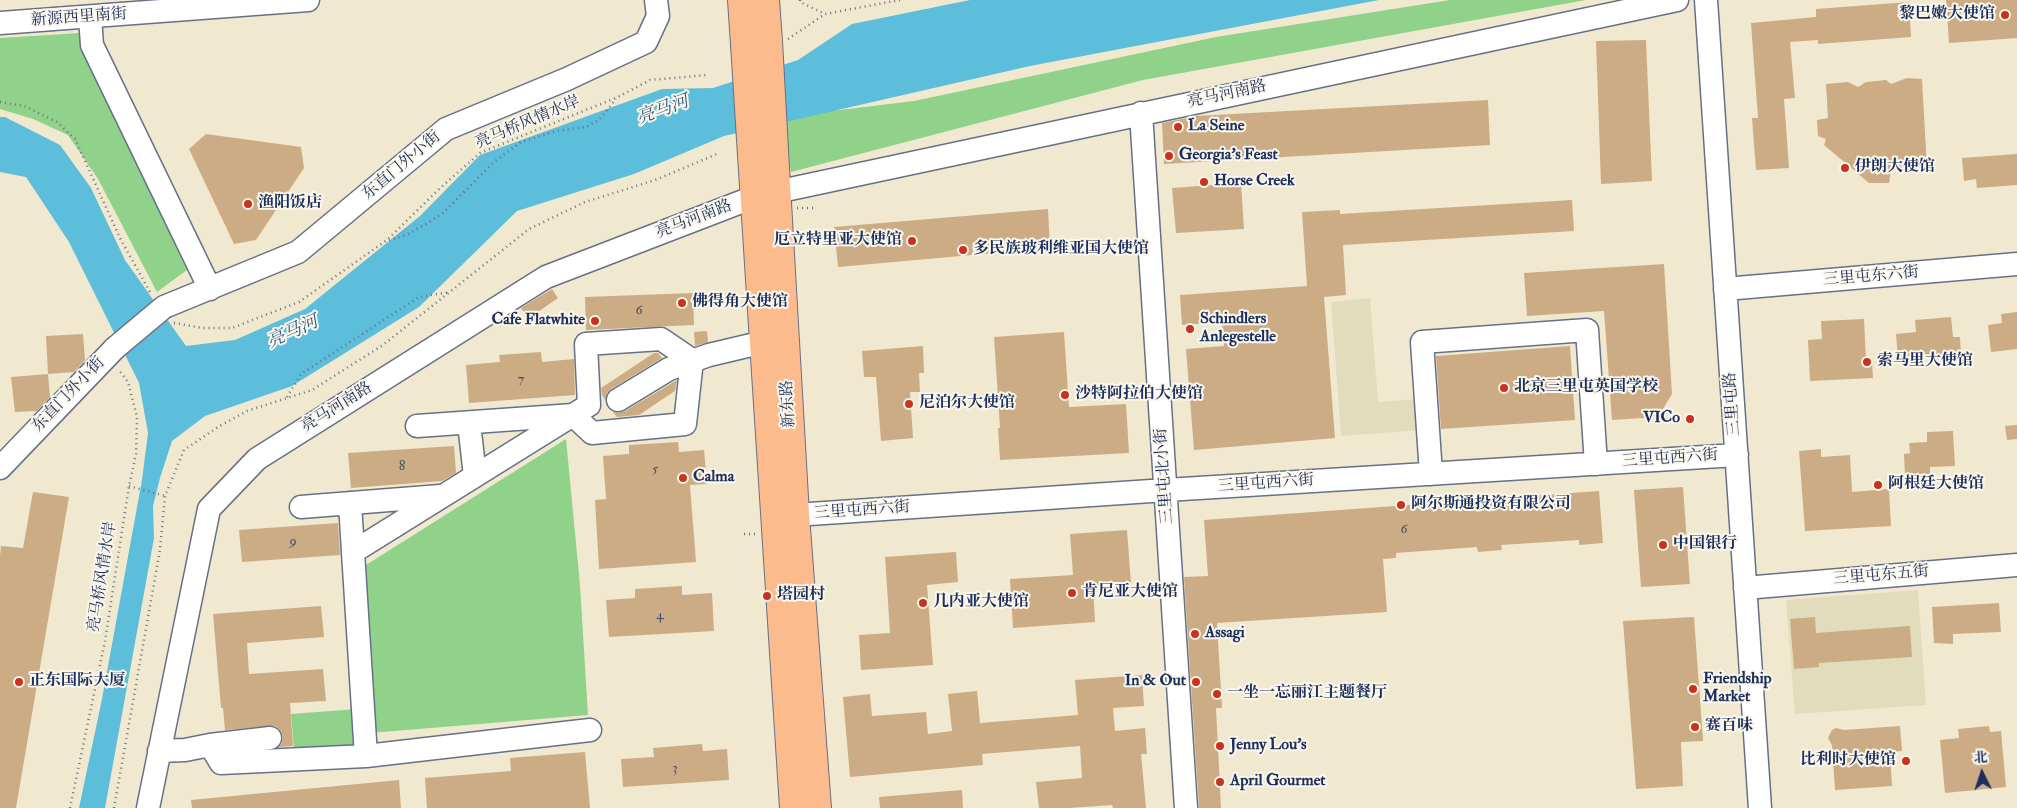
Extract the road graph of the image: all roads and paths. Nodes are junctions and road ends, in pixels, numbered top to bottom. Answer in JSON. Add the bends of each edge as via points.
{"nodes":[{"id":1,"x":308,"y":0,"type":"edge"},
{"id":2,"x":656,"y":0,"type":"edge"},
{"id":3,"x":742,"y":0,"type":"edge"},
{"id":4,"x":765,"y":0,"type":"edge"},
{"id":5,"x":800,"y":0,"type":"edge"},
{"id":6,"x":900,"y":0,"type":"edge"},
{"id":7,"x":1677,"y":0,"type":"edge"},
{"id":8,"x":1706,"y":0,"type":"edge"},
{"id":9,"x":103,"y":11,"type":"edge"},
{"id":10,"x":825,"y":14,"type":"junction"},
{"id":11,"x":0,"y":23,"type":"edge"},
{"id":12,"x":766,"y":42,"type":"junction"},
{"id":13,"x":708,"y":75,"type":"dead end"},
{"id":14,"x":618,"y":97,"type":"junction"},
{"id":15,"x":0,"y":102,"type":"edge"},
{"id":16,"x":1141,"y":113,"type":"junction"},
{"id":17,"x":765,"y":194,"type":"junction"},
{"id":18,"x":388,"y":240,"type":"junction"},
{"id":19,"x":2017,"y":264,"type":"edge"},
{"id":20,"x":210,"y":289,"type":"junction"},
{"id":21,"x":1725,"y":289,"type":"junction"},
{"id":22,"x":451,"y":292,"type":"dead end"},
{"id":23,"x":163,"y":308,"type":"junction"},
{"id":24,"x":764,"y":342,"type":"junction"},
{"id":25,"x":111,"y":351,"type":"junction"},
{"id":26,"x":692,"y":360,"type":"junction"},
{"id":27,"x":286,"y":399,"type":"dead end"},
{"id":28,"x":618,"y":400,"type":"dead end"},
{"id":29,"x":573,"y":415,"type":"junction"},
{"id":30,"x":469,"y":423,"type":"junction"},
{"id":31,"x":417,"y":426,"type":"dead end"},
{"id":32,"x":1737,"y":455,"type":"junction"},
{"id":33,"x":1596,"y":464,"type":"junction"},
{"id":34,"x":0,"y":468,"type":"edge"},
{"id":35,"x":1431,"y":474,"type":"junction"},
{"id":36,"x":475,"y":476,"type":"junction"},
{"id":37,"x":128,"y":486,"type":"junction"},
{"id":38,"x":1166,"y":490,"type":"junction"},
{"id":39,"x":165,"y":496,"type":"dead end"},
{"id":40,"x":443,"y":496,"type":"junction"},
{"id":41,"x":350,"y":503,"type":"junction"},
{"id":42,"x":302,"y":507,"type":"dead end"},
{"id":43,"x":795,"y":516,"type":"junction"},
{"id":44,"x":353,"y":552,"type":"junction"},
{"id":45,"x":2017,"y":565,"type":"edge"},
{"id":46,"x":1745,"y":588,"type":"junction"},
{"id":47,"x":590,"y":730,"type":"dead end"},
{"id":48,"x":270,"y":738,"type":"dead end"},
{"id":49,"x":210,"y":745,"type":"junction"},
{"id":50,"x":159,"y":751,"type":"junction"},
{"id":51,"x":366,"y":756,"type":"junction"},
{"id":52,"x":70,"y":808,"type":"edge"},
{"id":53,"x":148,"y":808,"type":"edge"},
{"id":54,"x":794,"y":808,"type":"edge"},
{"id":55,"x":817,"y":808,"type":"edge"},
{"id":56,"x":1186,"y":808,"type":"edge"},
{"id":57,"x":1760,"y":808,"type":"edge"}],
"edges":[{"from":1,"to":9,"type":"street","name":"新源西里南街"},
{"from":2,"to":20,"type":"street","name":"东直门外小街","via":[[658,16],[646,42],[446,129],[298,252]]},
{"from":3,"to":12,"type":"main road","name":"新东路"},
{"from":4,"to":12,"type":"main road","name":"新东路"},
{"from":5,"to":10,"type":"path"},
{"from":6,"to":10,"type":"path"},
{"from":7,"to":16,"type":"street","name":"亮马河南路"},
{"from":8,"to":21,"type":"street","name":"三里屯路"},
{"from":9,"to":11,"type":"street","name":"新源西里南街"},
{"from":9,"to":20,"type":"street","via":[[92,45]]},
{"from":10,"to":12,"type":"path"},
{"from":12,"to":17,"type":"main road","name":"新东路","bridge":true},
{"from":13,"to":14,"type":"path","name":"亮马桥风情水岸","via":[[650,80]]},
{"from":14,"to":18,"type":"path","name":"亮马桥风情水岸","via":[[480,153]]},
{"from":14,"to":18,"type":"path","name":"亮马桥风情水岸","via":[[599,120],[586,127],[556,131],[521,142],[494,162],[443,213],[406,234]]},
{"from":15,"to":23,"type":"path","via":[[24,106],[57,122],[75,139],[120,238]]},
{"from":16,"to":17,"type":"street","name":"亮马河南路"},
{"from":16,"to":38,"type":"street","name":"三里屯北小街"},
{"from":17,"to":24,"type":"main road","name":"新东路"},
{"from":17,"to":43,"type":"main road","name":"新东路"},
{"from":17,"to":50,"type":"street","name":"亮马河南路","via":[[546,277],[256,459],[209,509]]},
{"from":18,"to":23,"type":"path","name":"亮马桥风情水岸","via":[[299,302],[232,328],[176,325]]},
{"from":19,"to":21,"type":"street","name":"三里屯东六街"},
{"from":20,"to":23,"type":"street","name":"东直门外小街"},
{"from":21,"to":32,"type":"street","name":"三里屯路"},
{"from":22,"to":27,"type":"path","via":[[419,297],[301,374]]},
{"from":23,"to":25,"type":"street","name":"东直门外小街","bridge":true},
{"from":24,"to":26,"type":"street"},
{"from":24,"to":54,"type":"main road","name":"新东路"},
{"from":25,"to":34,"type":"street","name":"东直门外小街"},
{"from":25,"to":37,"type":"path","name":"亮马桥风情水岸","via":[[128,382],[137,417],[136,454]]},
{"from":26,"to":28,"type":"street","via":[[669,369]]},
{"from":26,"to":29,"type":"street","via":[[686,424],[592,434]]},
{"from":26,"to":29,"type":"street","via":[[661,339],[586,344],[589,405]]},
{"from":29,"to":30,"type":"street"},
{"from":29,"to":36,"type":"street"},
{"from":30,"to":31,"type":"street"},
{"from":30,"to":36,"type":"street"},
{"from":32,"to":33,"type":"street","name":"三里屯西六街"},
{"from":32,"to":46,"type":"street","name":"三里屯路"},
{"from":33,"to":35,"type":"street","name":"三里屯西六街"},
{"from":33,"to":35,"type":"street","via":[[1587,330],[1422,342]]},
{"from":35,"to":38,"type":"street","name":"三里屯西六街"},
{"from":36,"to":40,"type":"street"},
{"from":37,"to":39,"type":"path"},
{"from":37,"to":52,"type":"path","name":"亮马桥风情水岸","via":[[105,641]]},
{"from":38,"to":43,"type":"street","name":"三里屯西六街"},
{"from":38,"to":56,"type":"street","name":"三里屯北小街"},
{"from":40,"to":41,"type":"street"},
{"from":40,"to":44,"type":"street"},
{"from":41,"to":42,"type":"street"},
{"from":41,"to":44,"type":"street"},
{"from":43,"to":55,"type":"main road","name":"新东路"},
{"from":44,"to":51,"type":"street"},
{"from":45,"to":46,"type":"street","name":"三里屯东五街"},
{"from":46,"to":57,"type":"street","name":"三里屯路"},
{"from":47,"to":51,"type":"street"},
{"from":48,"to":49,"type":"street"},
{"from":49,"to":50,"type":"street"},
{"from":49,"to":51,"type":"street","via":[[221,764]]},
{"from":50,"to":53,"type":"street","name":"亮马河南路"}]}
